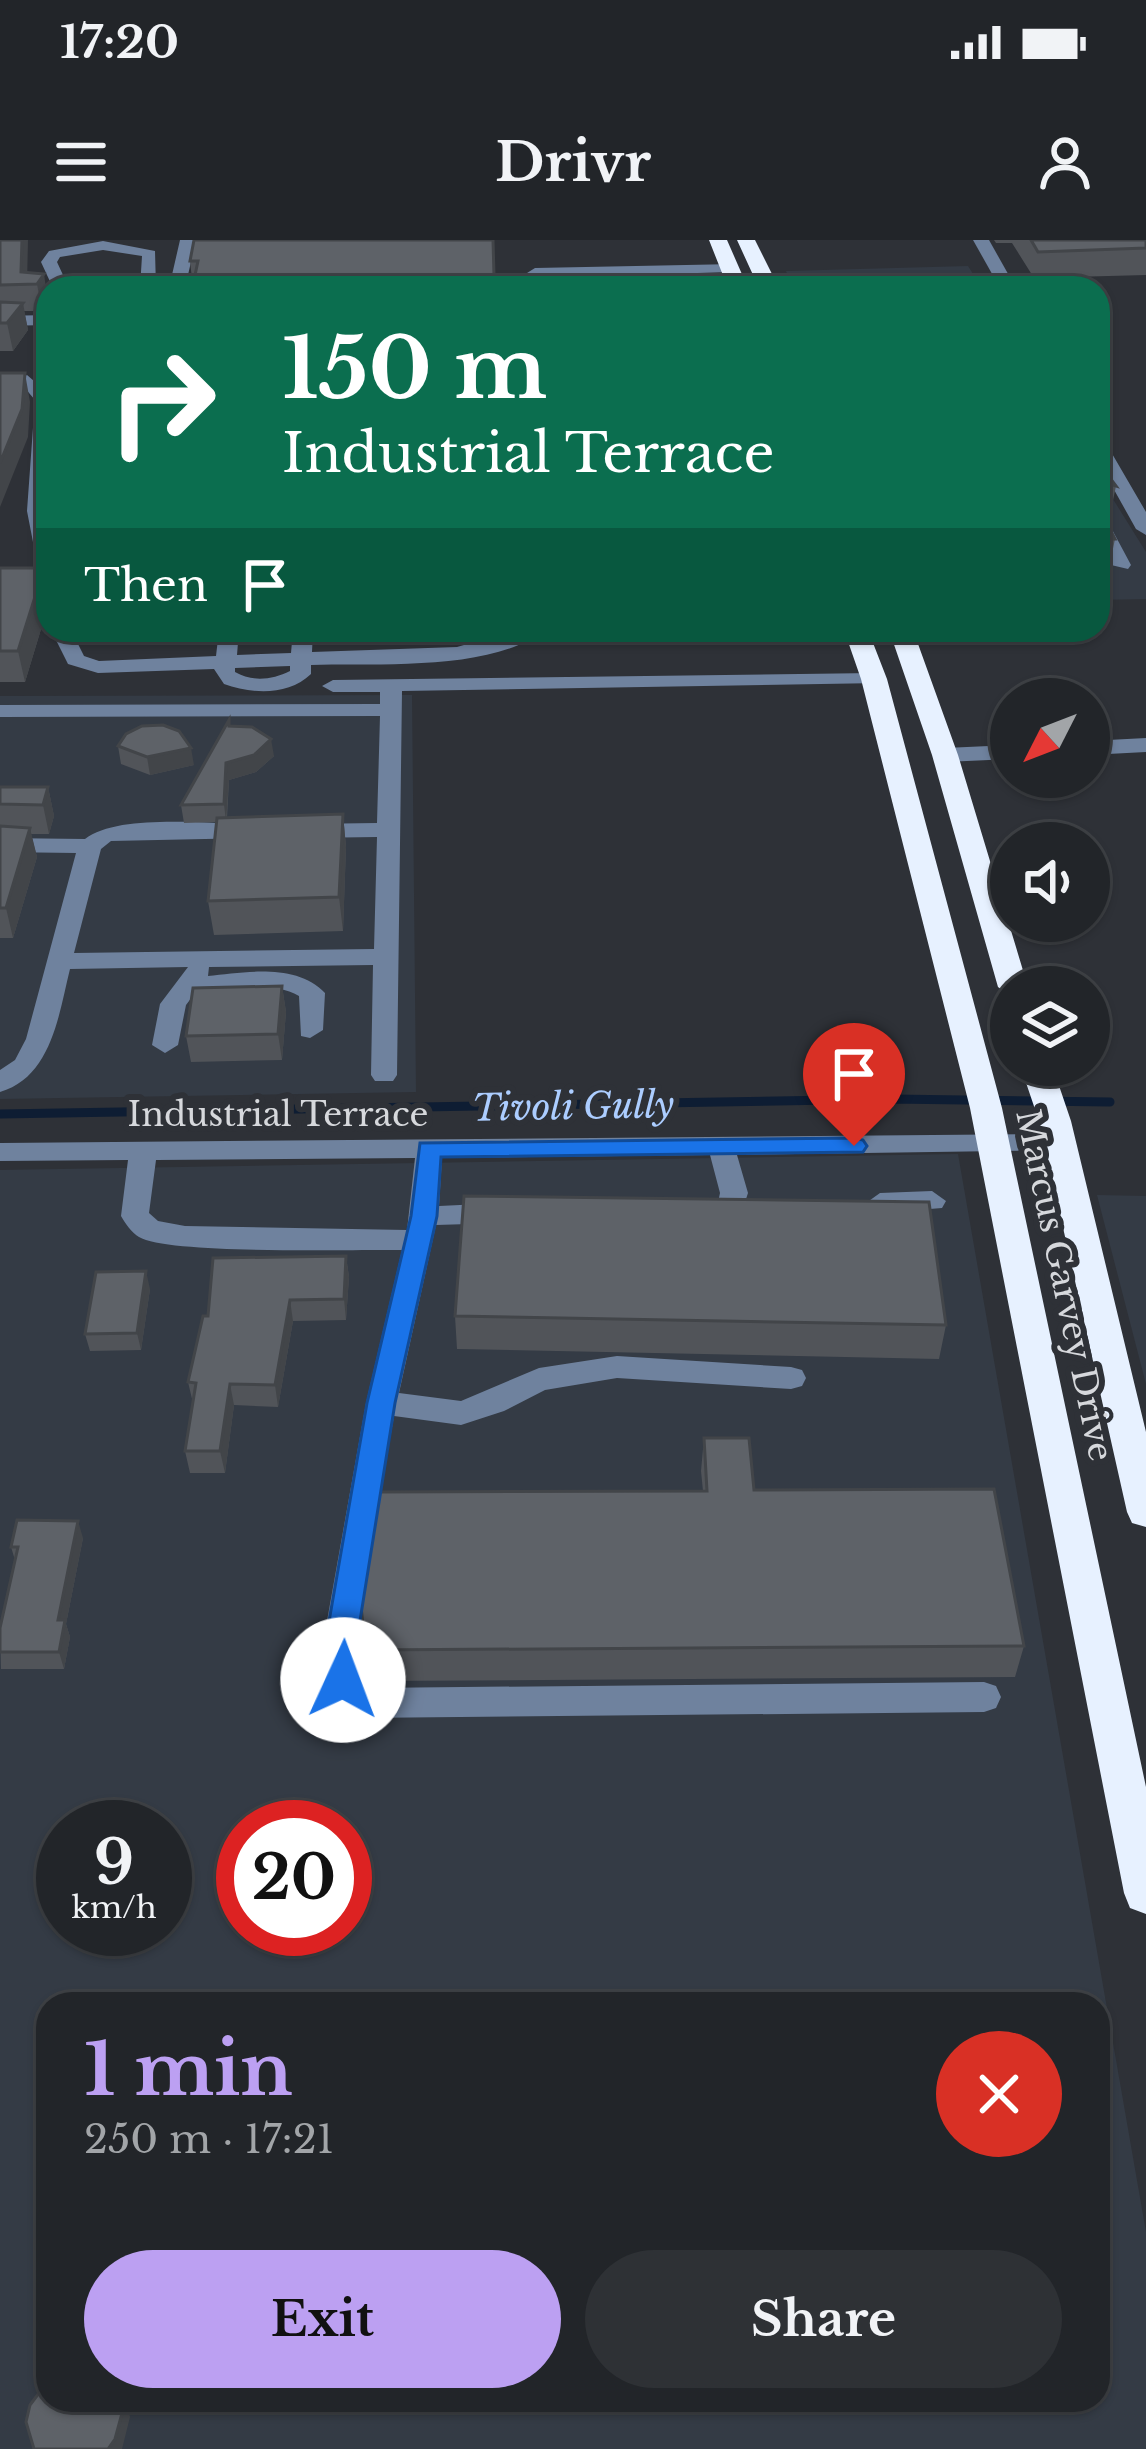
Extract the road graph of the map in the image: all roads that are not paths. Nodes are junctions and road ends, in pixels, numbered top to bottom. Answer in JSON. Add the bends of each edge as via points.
{"nodes":[{"id":1,"x":188,"y":240,"type":"edge"},
{"id":2,"x":718,"y":240,"type":"edge"},
{"id":3,"x":746,"y":240,"type":"edge"},
{"id":4,"x":980,"y":240,"type":"edge"},
{"id":5,"x":730,"y":267,"type":"junction"},
{"id":6,"x":535,"y":273,"type":"dead end"},
{"id":7,"x":55,"y":276,"type":"edge"},
{"id":8,"x":149,"y":276,"type":"edge"},
{"id":9,"x":180,"y":276,"type":"edge"},
{"id":10,"x":733,"y":276,"type":"edge"},
{"id":11,"x":763,"y":276,"type":"edge"},
{"id":12,"x":1001,"y":276,"type":"edge"},
{"id":13,"x":36,"y":320,"type":"edge"},
{"id":14,"x":0,"y":321,"type":"edge"},
{"id":15,"x":36,"y":375,"type":"edge"},
{"id":16,"x":36,"y":393,"type":"edge"},
{"id":17,"x":1110,"y":466,"type":"edge"},
{"id":18,"x":1110,"y":524,"type":"edge"},
{"id":19,"x":1144,"y":526,"type":"edge"},
{"id":20,"x":1110,"y":545,"type":"edge"},
{"id":21,"x":1121,"y":565,"type":"dead end"},
{"id":22,"x":64,"y":642,"type":"edge"},
{"id":23,"x":228,"y":642,"type":"edge"},
{"id":24,"x":302,"y":642,"type":"edge"},
{"id":25,"x":505,"y":642,"type":"edge"},
{"id":26,"x":860,"y":642,"type":"edge"},
{"id":27,"x":905,"y":642,"type":"edge"},
{"id":28,"x":300,"y":660,"type":"junction"},
{"id":29,"x":225,"y":662,"type":"junction"},
{"id":30,"x":874,"y":680,"type":"junction"},
{"id":31,"x":334,"y":686,"type":"dead end"},
{"id":32,"x":391,"y":698,"type":"junction"},
{"id":33,"x":0,"y":711,"type":"edge"},
{"id":34,"x":1146,"y":745,"type":"edge"},
{"id":35,"x":1110,"y":747,"type":"edge"},
{"id":36,"x":990,"y":753,"type":"edge"},
{"id":37,"x":945,"y":755,"type":"junction"},
{"id":38,"x":388,"y":830,"type":"junction"},
{"id":39,"x":0,"y":845,"type":"edge"},
{"id":40,"x":90,"y":846,"type":"junction"},
{"id":41,"x":386,"y":957,"type":"junction"},
{"id":42,"x":208,"y":959,"type":"junction"},
{"id":43,"x":57,"y":961,"type":"junction"},
{"id":44,"x":1007,"y":966,"type":"edge"},
{"id":45,"x":185,"y":986,"type":"junction"},
{"id":46,"x":310,"y":1030,"type":"dead end"},
{"id":47,"x":165,"y":1045,"type":"dead end"},
{"id":48,"x":384,"y":1076,"type":"dead end"},
{"id":49,"x":0,"y":1083,"type":"edge"},
{"id":50,"x":1047,"y":1101,"type":"edge"},
{"id":51,"x":987,"y":1114,"type":"junction"},
{"id":52,"x":721,"y":1147,"type":"junction"},
{"id":53,"x":429,"y":1149,"type":"junction"},
{"id":54,"x":143,"y":1150,"type":"junction"},
{"id":55,"x":0,"y":1151,"type":"edge"},
{"id":56,"x":932,"y":1202,"type":"edge"},
{"id":57,"x":842,"y":1204,"type":"edge"},
{"id":58,"x":730,"y":1207,"type":"edge"},
{"id":59,"x":542,"y":1212,"type":"edge"},
{"id":60,"x":421,"y":1228,"type":"junction"},
{"id":61,"x":791,"y":1378,"type":"dead end"},
{"id":62,"x":381,"y":1403,"type":"junction"},
{"id":63,"x":1146,"y":1512,"type":"edge"},
{"id":64,"x":984,"y":1697,"type":"dead end"},
{"id":65,"x":1146,"y":1893,"type":"edge"}],
"edges":[{"from":1,"to":9,"type":"street"},
{"from":2,"to":5,"type":"highway"},
{"from":3,"to":11,"type":"highway"},
{"from":4,"to":12,"type":"street"},
{"from":5,"to":6,"type":"street"},
{"from":5,"to":10,"type":"highway"},
{"from":7,"to":8,"type":"street","via":[[54,254],[103,247],[142,248],[150,254]]},
{"from":13,"to":14,"type":"street"},
{"from":15,"to":16,"type":"street","via":[[20,382]]},
{"from":17,"to":19,"type":"street"},
{"from":18,"to":19,"type":"street"},
{"from":20,"to":21,"type":"street"},
{"from":22,"to":29,"type":"street","via":[[87,665]]},
{"from":23,"to":29,"type":"street"},
{"from":24,"to":28,"type":"street"},
{"from":25,"to":28,"type":"street"},
{"from":26,"to":30,"type":"highway","name":"Marcus Garvey Drive"},
{"from":27,"to":37,"type":"highway"},
{"from":28,"to":29,"type":"street","via":[[292,680],[238,684],[224,674]]},
{"from":30,"to":32,"type":"street"},
{"from":30,"to":51,"type":"highway","name":"Marcus Garvey Drive"},
{"from":31,"to":32,"type":"street"},
{"from":32,"to":33,"type":"street"},
{"from":32,"to":38,"type":"street"},
{"from":34,"to":35,"type":"street"},
{"from":36,"to":37,"type":"street"},
{"from":37,"to":44,"type":"highway"},
{"from":38,"to":40,"type":"street","via":[[122,832]]},
{"from":38,"to":41,"type":"street"},
{"from":39,"to":40,"type":"street"},
{"from":40,"to":43,"type":"street"},
{"from":41,"to":42,"type":"street"},
{"from":41,"to":48,"type":"street"},
{"from":42,"to":43,"type":"street"},
{"from":42,"to":45,"type":"street"},
{"from":43,"to":49,"type":"street","via":[[39,1039],[26,1065]]},
{"from":45,"to":46,"type":"street","via":[[304,986],[312,992]]},
{"from":45,"to":47,"type":"street"},
{"from":50,"to":51,"type":"street","name":"Industrial Terrace"},
{"from":50,"to":63,"type":"highway","name":"Marcus Garvey Drive"},
{"from":51,"to":52,"type":"street","name":"Industrial Terrace"},
{"from":51,"to":65,"type":"highway","name":"Marcus Garvey Drive"},
{"from":52,"to":53,"type":"street","name":"Industrial Terrace"},
{"from":52,"to":58,"type":"street","via":[[734,1193]]},
{"from":53,"to":54,"type":"street","name":"Industrial Terrace"},
{"from":53,"to":60,"type":"street"},
{"from":54,"to":55,"type":"street","name":"Industrial Terrace"},
{"from":54,"to":60,"type":"street","via":[[135,1216],[148,1231]]},
{"from":56,"to":57,"type":"street"},
{"from":59,"to":60,"type":"street"},
{"from":60,"to":62,"type":"street"},
{"from":61,"to":62,"type":"street","via":[[616,1367],[539,1379],[461,1413]]},
{"from":62,"to":64,"type":"street","via":[[343,1633],[343,1680],[359,1703]]}]}
